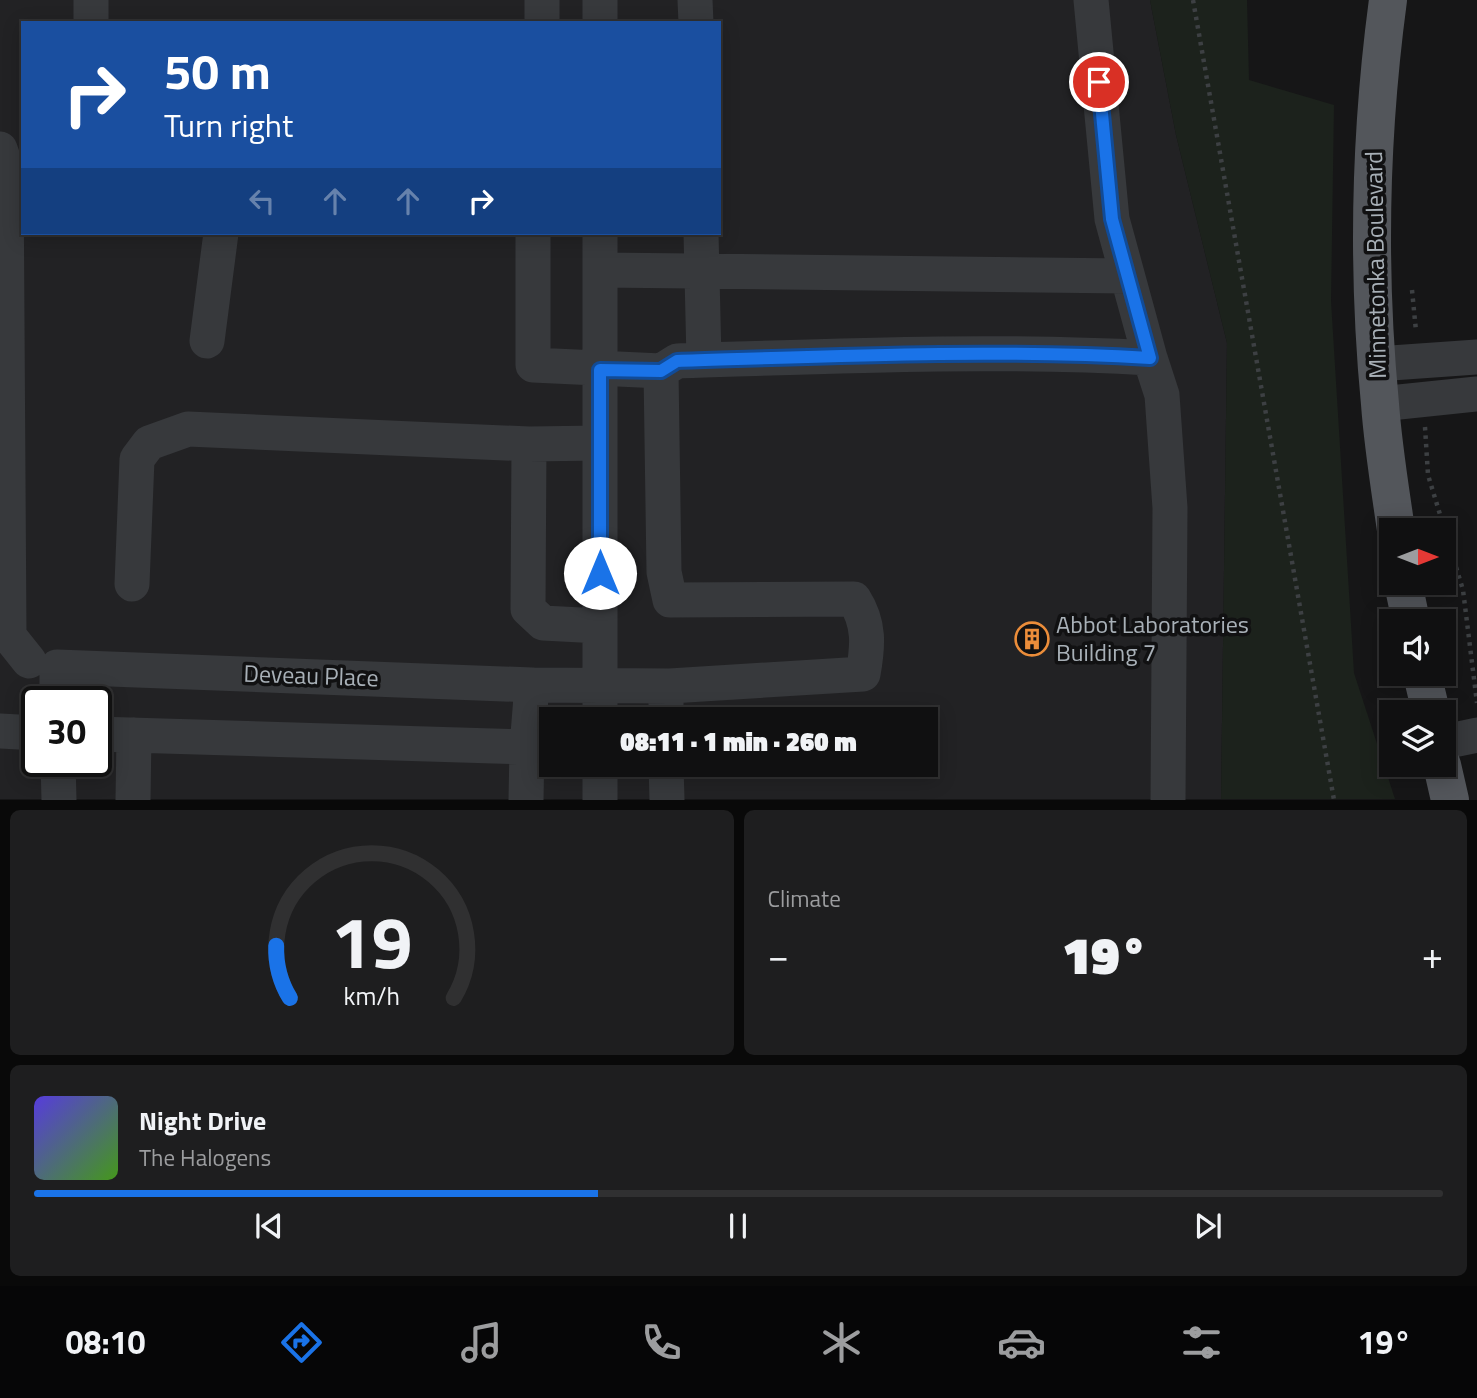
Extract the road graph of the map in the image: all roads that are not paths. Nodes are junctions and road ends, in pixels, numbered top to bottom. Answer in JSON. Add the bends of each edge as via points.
{"nodes":[{"id":1,"x":91,"y":0,"type":"edge"},
{"id":2,"x":542,"y":0,"type":"edge"},
{"id":3,"x":600,"y":0,"type":"edge"},
{"id":4,"x":695,"y":0,"type":"edge"},
{"id":5,"x":1091,"y":0,"type":"edge"},
{"id":6,"x":1388,"y":0,"type":"edge"},
{"id":7,"x":91,"y":21,"type":"edge"},
{"id":8,"x":542,"y":21,"type":"edge"},
{"id":9,"x":600,"y":21,"type":"edge"},
{"id":10,"x":696,"y":21,"type":"edge"},
{"id":11,"x":0,"y":149,"type":"edge"},
{"id":12,"x":221,"y":235,"type":"edge"},
{"id":13,"x":533,"y":235,"type":"edge"},
{"id":14,"x":600,"y":235,"type":"edge"},
{"id":15,"x":701,"y":235,"type":"edge"},
{"id":16,"x":600,"y":270,"type":"junction"},
{"id":17,"x":702,"y":270,"type":"junction"},
{"id":18,"x":1127,"y":276,"type":"junction"},
{"id":19,"x":3,"y":300,"type":"edge"},
{"id":20,"x":207,"y":341,"type":"dead end"},
{"id":21,"x":1477,"y":357,"type":"edge"},
{"id":22,"x":1150,"y":358,"type":"junction"},
{"id":23,"x":704,"y":360,"type":"junction"},
{"id":24,"x":1377,"y":364,"type":"junction"},
{"id":25,"x":600,"y":370,"type":"junction"},
{"id":26,"x":661,"y":371,"type":"junction"},
{"id":27,"x":1477,"y":394,"type":"edge"},
{"id":28,"x":1380,"y":404,"type":"junction"},
{"id":29,"x":600,"y":443,"type":"junction"},
{"id":30,"x":529,"y":444,"type":"junction"},
{"id":31,"x":1394,"y":518,"type":"edge"},
{"id":32,"x":132,"y":584,"type":"dead end"},
{"id":33,"x":600,"y":625,"type":"junction"},
{"id":34,"x":29,"y":662,"type":"edge"},
{"id":35,"x":532,"y":685,"type":"junction"},
{"id":36,"x":46,"y":686,"type":"edge"},
{"id":37,"x":668,"y":701,"type":"edge"},
{"id":38,"x":600,"y":703,"type":"edge"},
{"id":39,"x":0,"y":732,"type":"edge"},
{"id":40,"x":21,"y":733,"type":"edge"},
{"id":41,"x":112,"y":734,"type":"edge"},
{"id":42,"x":134,"y":735,"type":"junction"},
{"id":43,"x":1477,"y":735,"type":"edge"},
{"id":44,"x":1456,"y":739,"type":"edge"},
{"id":45,"x":527,"y":747,"type":"junction"},
{"id":46,"x":58,"y":777,"type":"edge"},
{"id":47,"x":600,"y":777,"type":"edge"},
{"id":48,"x":666,"y":777,"type":"edge"},
{"id":49,"x":1445,"y":777,"type":"edge"},
{"id":50,"x":58,"y":800,"type":"edge"},
{"id":51,"x":133,"y":800,"type":"edge"},
{"id":52,"x":526,"y":800,"type":"edge"},
{"id":53,"x":600,"y":800,"type":"edge"},
{"id":54,"x":667,"y":800,"type":"edge"},
{"id":55,"x":1168,"y":800,"type":"edge"},
{"id":56,"x":1450,"y":800,"type":"edge"}],
"edges":[{"from":1,"to":7,"type":"street"},
{"from":2,"to":8,"type":"street"},
{"from":3,"to":9,"type":"street"},
{"from":4,"to":10,"type":"street"},
{"from":5,"to":18,"type":"street","via":[[1112,219]]},
{"from":6,"to":24,"type":"main road","name":"Minnetonka Boulevard","via":[[1374,128],[1372,279]]},
{"from":11,"to":19,"type":"street","via":[[6,166]]},
{"from":12,"to":20,"type":"street"},
{"from":13,"to":25,"type":"street","via":[[533,365]]},
{"from":14,"to":16,"type":"street"},
{"from":15,"to":17,"type":"street"},
{"from":16,"to":17,"type":"street"},
{"from":16,"to":25,"type":"street"},
{"from":17,"to":18,"type":"street"},
{"from":17,"to":23,"type":"street"},
{"from":18,"to":22,"type":"street"},
{"from":19,"to":34,"type":"street","via":[[9,636]]},
{"from":21,"to":24,"type":"street"},
{"from":22,"to":23,"type":"street","via":[[832,355]]},
{"from":22,"to":55,"type":"street","via":[[1162,395],[1170,508]]},
{"from":23,"to":26,"type":"street","via":[[677,361]]},
{"from":24,"to":28,"type":"main road","name":"Minnetonka Boulevard"},
{"from":25,"to":26,"type":"street"},
{"from":25,"to":29,"type":"street"},
{"from":26,"to":37,"type":"street","name":"Deveau Place","via":[[664,572],[670,600],[854,599],[863,613],[869,643],[863,674]]},
{"from":27,"to":28,"type":"street"},
{"from":28,"to":31,"type":"main road","name":"Minnetonka Boulevard"},
{"from":29,"to":30,"type":"street"},
{"from":29,"to":33,"type":"street"},
{"from":30,"to":32,"type":"street","via":[[188,429],[149,443],[137,459]]},
{"from":30,"to":33,"type":"street","via":[[528,609],[543,623]]},
{"from":33,"to":38,"type":"street"},
{"from":34,"to":35,"type":"street","name":"Deveau Place"},
{"from":34,"to":36,"type":"street"},
{"from":35,"to":38,"type":"street","name":"Deveau Place"},
{"from":35,"to":45,"type":"street"},
{"from":37,"to":38,"type":"street","name":"Deveau Place"},
{"from":39,"to":40,"type":"street"},
{"from":41,"to":42,"type":"street"},
{"from":42,"to":45,"type":"street"},
{"from":42,"to":51,"type":"street"},
{"from":43,"to":44,"type":"street"},
{"from":45,"to":52,"type":"street"},
{"from":46,"to":50,"type":"street"},
{"from":47,"to":53,"type":"street"},
{"from":48,"to":54,"type":"street"},
{"from":49,"to":56,"type":"main road"}]}
